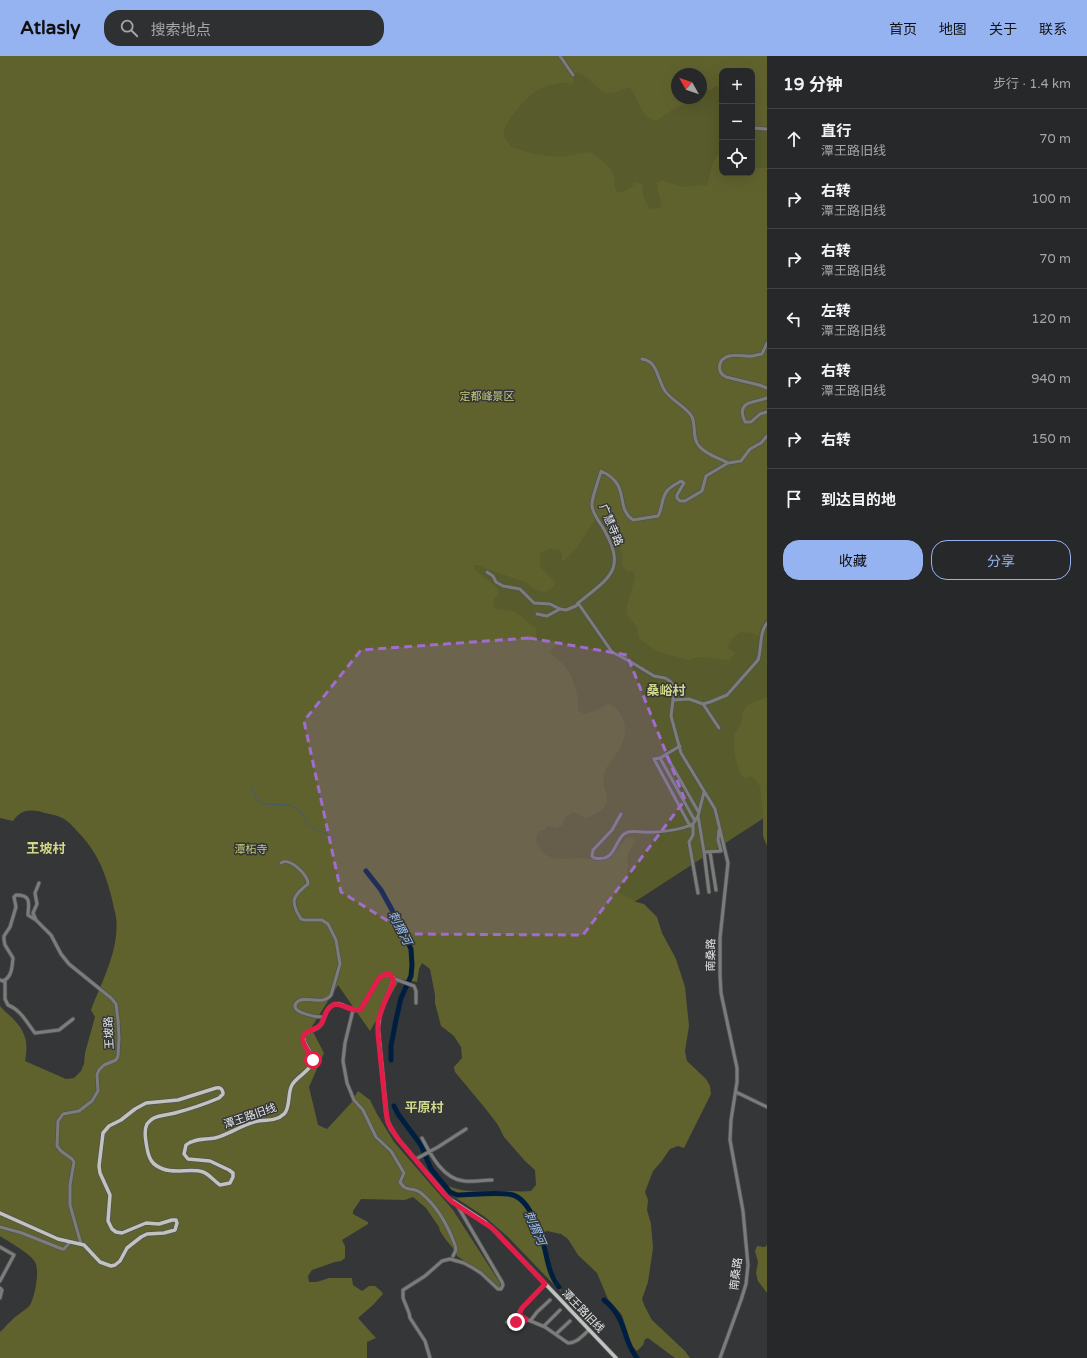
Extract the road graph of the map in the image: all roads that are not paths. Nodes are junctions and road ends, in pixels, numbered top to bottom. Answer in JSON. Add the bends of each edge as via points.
{"nodes":[{"id":1,"x":560,"y":56,"type":"edge"},
{"id":2,"x":573,"y":75,"type":"dead end"},
{"id":3,"x":755,"y":128,"type":"edge"},
{"id":4,"x":767,"y":129,"type":"edge"},
{"id":5,"x":767,"y":343,"type":"edge"},
{"id":6,"x":642,"y":359,"type":"dead end"},
{"id":7,"x":767,"y":388,"type":"edge"},
{"id":8,"x":767,"y":398,"type":"edge"},
{"id":9,"x":767,"y":412,"type":"edge"},
{"id":10,"x":767,"y":436,"type":"edge"},
{"id":11,"x":728,"y":463,"type":"junction"},
{"id":12,"x":487,"y":572,"type":"dead end"},
{"id":13,"x":578,"y":603,"type":"junction"},
{"id":14,"x":560,"y":609,"type":"junction"},
{"id":15,"x":537,"y":614,"type":"dead end"},
{"id":16,"x":767,"y":623,"type":"edge"},
{"id":17,"x":673,"y":700,"type":"junction"},
{"id":18,"x":704,"y":704,"type":"junction"},
{"id":19,"x":719,"y":728,"type":"dead end"},
{"id":20,"x":680,"y":746,"type":"junction"},
{"id":21,"x":666,"y":755,"type":"junction"},
{"id":22,"x":660,"y":758,"type":"junction"},
{"id":23,"x":704,"y":792,"type":"junction"},
{"id":24,"x":621,"y":814,"type":"dead end"},
{"id":25,"x":698,"y":814,"type":"junction"},
{"id":26,"x":693,"y":823,"type":"junction"},
{"id":27,"x":720,"y":828,"type":"junction"},
{"id":28,"x":704,"y":852,"type":"junction"},
{"id":29,"x":710,"y":852,"type":"junction"},
{"id":30,"x":281,"y":863,"type":"dead end"},
{"id":31,"x":39,"y":883,"type":"dead end"},
{"id":32,"x":716,"y":890,"type":"dead end"},
{"id":33,"x":709,"y":892,"type":"dead end"},
{"id":34,"x":698,"y":893,"type":"dead end"},
{"id":35,"x":36,"y":920,"type":"junction"},
{"id":36,"x":395,"y":979,"type":"dead end"},
{"id":37,"x":0,"y":980,"type":"edge"},
{"id":38,"x":5,"y":981,"type":"junction"},
{"id":39,"x":416,"y":1003,"type":"dead end"},
{"id":40,"x":353,"y":1010,"type":"junction"},
{"id":41,"x":323,"y":1018,"type":"junction"},
{"id":42,"x":73,"y":1019,"type":"dead end"},
{"id":43,"x":736,"y":1092,"type":"junction"},
{"id":44,"x":767,"y":1107,"type":"edge"},
{"id":45,"x":466,"y":1129,"type":"dead end"},
{"id":46,"x":422,"y":1138,"type":"dead end"},
{"id":47,"x":429,"y":1151,"type":"junction"},
{"id":48,"x":416,"y":1159,"type":"junction"},
{"id":49,"x":492,"y":1180,"type":"dead end"},
{"id":50,"x":457,"y":1205,"type":"junction"},
{"id":51,"x":0,"y":1213,"type":"edge"},
{"id":52,"x":0,"y":1227,"type":"edge"},
{"id":53,"x":70,"y":1242,"type":"junction"},
{"id":54,"x":81,"y":1244,"type":"junction"},
{"id":55,"x":0,"y":1247,"type":"edge"},
{"id":56,"x":453,"y":1256,"type":"dead end"},
{"id":57,"x":0,"y":1281,"type":"edge"},
{"id":58,"x":545,"y":1284,"type":"junction"},
{"id":59,"x":0,"y":1288,"type":"edge"},
{"id":60,"x":0,"y":1298,"type":"edge"},
{"id":61,"x":550,"y":1300,"type":"dead end"},
{"id":62,"x":560,"y":1310,"type":"dead end"},
{"id":63,"x":526,"y":1319,"type":"junction"},
{"id":64,"x":531,"y":1320,"type":"junction"},
{"id":65,"x":570,"y":1321,"type":"dead end"},
{"id":66,"x":507,"y":1322,"type":"dead end"},
{"id":67,"x":544,"y":1326,"type":"junction"},
{"id":68,"x":589,"y":1330,"type":"junction"},
{"id":69,"x":556,"y":1334,"type":"junction"},
{"id":70,"x":430,"y":1358,"type":"edge"},
{"id":71,"x":616,"y":1358,"type":"edge"},
{"id":72,"x":720,"y":1358,"type":"edge"}],
"edges":[{"from":1,"to":2,"type":"street"},
{"from":3,"to":4,"type":"street"},
{"from":5,"to":7,"type":"street","via":[[762,354],[728,356],[720,363],[719,370],[726,377]]},
{"from":6,"to":11,"type":"street","via":[[653,364],[670,398],[692,417],[699,446]]},
{"from":8,"to":9,"type":"street","via":[[746,403],[743,417],[745,422],[751,422],[760,414]]},
{"from":10,"to":11,"type":"street","via":[[750,449],[740,461]]},
{"from":11,"to":13,"type":"street","name":"广慧寺路","via":[[706,476],[702,491],[685,501],[680,501],[677,498],[684,483],[682,481],[664,494],[658,516],[633,520],[627,514],[616,480],[601,471],[591,504],[609,540],[615,562],[614,568],[610,575]]},
{"from":12,"to":14,"type":"street","via":[[503,586],[520,588],[534,603],[550,604]]},
{"from":13,"to":14,"type":"street","via":[[566,610]]},
{"from":13,"to":17,"type":"street","via":[[612,652],[654,676],[670,681],[673,685]]},
{"from":14,"to":15,"type":"street","via":[[548,616]]},
{"from":16,"to":18,"type":"street","via":[[761,639],[758,660],[727,695]]},
{"from":17,"to":18,"type":"street","via":[[689,699]]},
{"from":17,"to":20,"type":"street","name":"南桑路","via":[[671,716]]},
{"from":18,"to":19,"type":"street"},
{"from":20,"to":21,"type":"street"},
{"from":20,"to":23,"type":"street","name":"南桑路","via":[[681,753]]},
{"from":21,"to":22,"type":"street"},
{"from":21,"to":25,"type":"street"},
{"from":22,"to":26,"type":"street"},
{"from":22,"to":26,"type":"street","via":[[654,759]]},
{"from":23,"to":25,"type":"street"},
{"from":23,"to":27,"type":"street","name":"南桑路","via":[[715,809]]},
{"from":24,"to":26,"type":"street","via":[[612,830],[593,850],[594,858],[600,860],[612,854],[628,832],[651,832]]},
{"from":25,"to":26,"type":"street"},
{"from":25,"to":28,"type":"street"},
{"from":26,"to":34,"type":"street","via":[[693,835],[689,842]]},
{"from":27,"to":29,"type":"street","via":[[718,840],[721,851]]},
{"from":27,"to":43,"type":"street","name":"南桑路","via":[[728,863],[720,938],[720,987],[737,1068]]},
{"from":28,"to":29,"type":"street"},
{"from":28,"to":33,"type":"street"},
{"from":29,"to":32,"type":"street"},
{"from":30,"to":41,"type":"street","via":[[287,861],[308,880],[308,884],[294,898],[302,919],[322,920],[328,924],[336,940],[340,964],[331,995],[324,1000],[302,1000],[296,1005],[300,1012]]},
{"from":31,"to":35,"type":"street","via":[[35,893],[37,904],[33,913]]},
{"from":35,"to":38,"type":"street","via":[[28,915],[28,900],[20,895],[15,896],[16,909],[4,936],[13,960],[10,976]]},
{"from":35,"to":54,"type":"street","name":"王坡路","via":[[51,935],[69,964],[108,994],[116,1007],[119,1038],[117,1058],[99,1070],[98,1091],[92,1100],[81,1110],[62,1114],[57,1124],[58,1148],[74,1162],[70,1205]]},
{"from":36,"to":39,"type":"street","via":[[414,986]]},
{"from":37,"to":38,"type":"street"},
{"from":38,"to":42,"type":"street","via":[[5,999],[8,1005],[19,1011],[35,1034],[59,1030]]},
{"from":40,"to":41,"type":"main road","name":"潭王路旧线","via":[[335,1004],[328,1009]]},
{"from":40,"to":48,"type":"main road","name":"潭王路旧线","via":[[362,1007],[381,976],[388,974],[393,977],[380,1014],[378,1028],[386,1112],[388,1123],[394,1133]]},
{"from":40,"to":56,"type":"street","via":[[343,1061],[354,1100],[363,1110],[376,1137],[390,1150],[404,1173],[400,1182],[403,1187],[419,1191],[439,1211],[455,1245]]},
{"from":41,"to":54,"type":"main road","name":"潭王路旧线","via":[[320,1026],[304,1035],[304,1043],[312,1057],[311,1066],[291,1087],[284,1114],[274,1119],[254,1122],[216,1138],[190,1142],[185,1147],[184,1154],[188,1159],[208,1160],[231,1171],[233,1177],[230,1183],[220,1185],[202,1172],[174,1172],[155,1165],[150,1160],[146,1137],[146,1126],[154,1118],[219,1098],[223,1094],[220,1088],[178,1100],[146,1103],[106,1128],[102,1136],[99,1166],[110,1195],[108,1221],[112,1229],[122,1233],[143,1224],[162,1224],[172,1220],[176,1220],[178,1225],[173,1231],[141,1237],[127,1248],[120,1261],[113,1266],[100,1262]]},
{"from":43,"to":44,"type":"street"},
{"from":43,"to":72,"type":"street","name":"南桑路","via":[[730,1140],[744,1211],[748,1264],[744,1289]]},
{"from":45,"to":47,"type":"street"},
{"from":46,"to":47,"type":"street"},
{"from":47,"to":48,"type":"street"},
{"from":47,"to":49,"type":"street","via":[[443,1172],[462,1181]]},
{"from":48,"to":50,"type":"main road","name":"潭王路旧线","via":[[444,1194]]},
{"from":50,"to":58,"type":"main road","name":"潭王路旧线","via":[[492,1228]]},
{"from":50,"to":70,"type":"street","via":[[503,1286],[498,1289],[481,1273],[464,1263],[450,1259],[442,1261],[404,1290],[403,1298],[410,1318],[425,1341]]},
{"from":51,"to":53,"type":"main road"},
{"from":52,"to":53,"type":"street","via":[[62,1249]]},
{"from":53,"to":54,"type":"main road"},
{"from":55,"to":57,"type":"street","via":[[14,1256]]},
{"from":58,"to":63,"type":"street","via":[[522,1308],[519,1315]]},
{"from":58,"to":68,"type":"main road","name":"潭王路旧线"},
{"from":59,"to":60,"type":"street"},
{"from":61,"to":64,"type":"street"},
{"from":62,"to":67,"type":"street"},
{"from":63,"to":64,"type":"street"},
{"from":63,"to":66,"type":"street","via":[[524,1322]]},
{"from":64,"to":67,"type":"street"},
{"from":65,"to":69,"type":"street"},
{"from":67,"to":69,"type":"street"},
{"from":68,"to":69,"type":"street","via":[[572,1343],[563,1341]]},
{"from":68,"to":71,"type":"main road","name":"潭王路旧线"}]}
